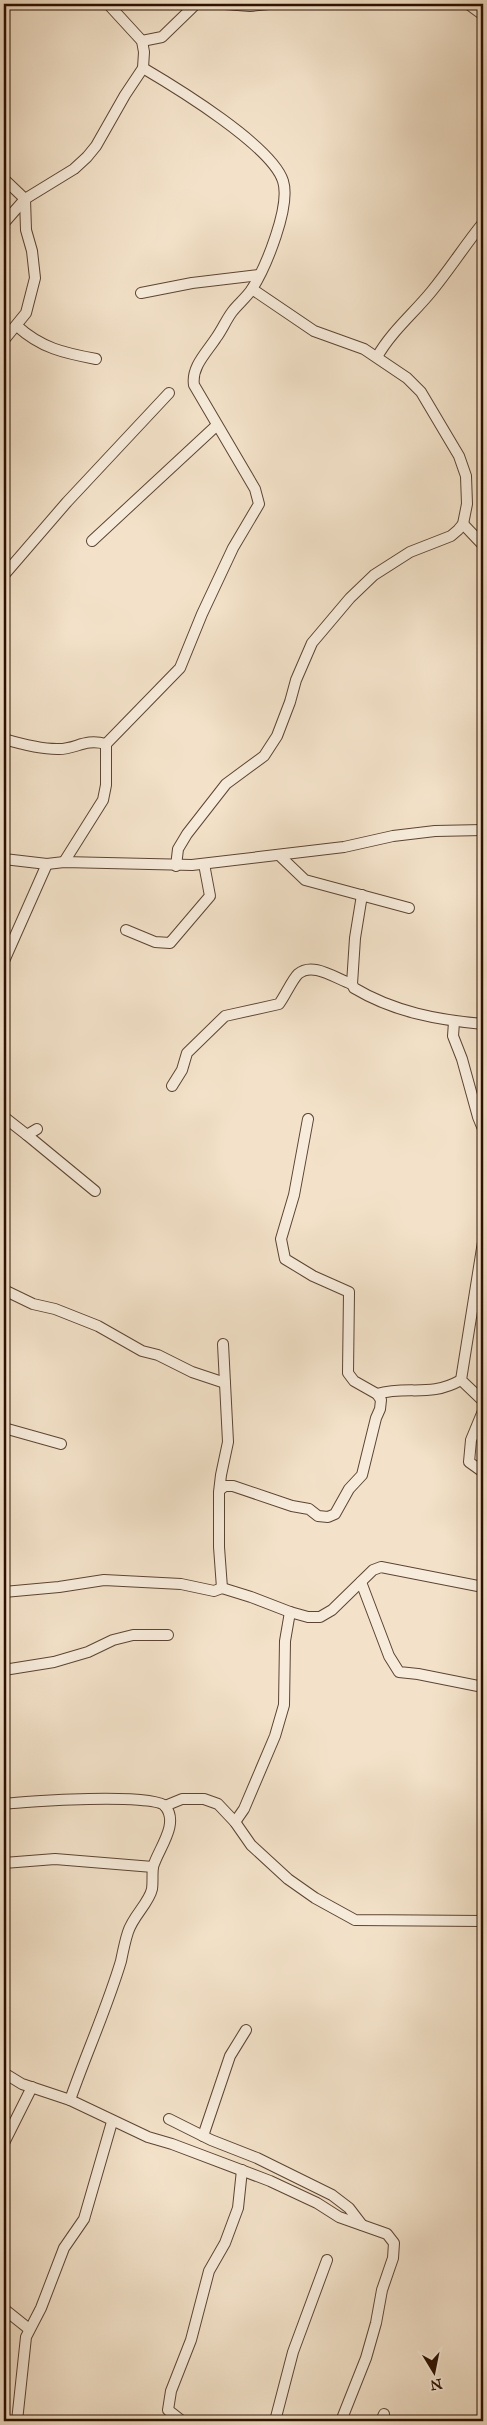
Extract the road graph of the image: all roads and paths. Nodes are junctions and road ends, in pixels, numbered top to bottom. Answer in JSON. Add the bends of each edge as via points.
{"nodes":[{"id":1,"x":108,"y":4,"type":"edge"},
{"id":2,"x":196,"y":4,"type":"edge"},
{"id":3,"x":225,"y":4,"type":"edge"},
{"id":4,"x":269,"y":4,"type":"edge"},
{"id":5,"x":468,"y":4,"type":"edge"},
{"id":6,"x":483,"y":14,"type":"edge"},
{"id":7,"x":142,"y":42,"type":"junction"},
{"id":8,"x":143,"y":68,"type":"junction"},
{"id":9,"x":4,"y":178,"type":"edge"},
{"id":10,"x":25,"y":199,"type":"junction"},
{"id":11,"x":4,"y":223,"type":"edge"},
{"id":12,"x":483,"y":223,"type":"edge"},
{"id":13,"x":259,"y":275,"type":"junction"},
{"id":14,"x":252,"y":289,"type":"junction"},
{"id":15,"x":141,"y":293,"type":"dead end"},
{"id":16,"x":16,"y":326,"type":"junction"},
{"id":17,"x":4,"y":340,"type":"edge"},
{"id":18,"x":377,"y":358,"type":"junction"},
{"id":19,"x":96,"y":359,"type":"dead end"},
{"id":20,"x":169,"y":393,"type":"dead end"},
{"id":21,"x":216,"y":426,"type":"junction"},
{"id":22,"x":463,"y":524,"type":"junction"},
{"id":23,"x":92,"y":541,"type":"dead end"},
{"id":24,"x":483,"y":545,"type":"edge"},
{"id":25,"x":4,"y":575,"type":"edge"},
{"id":26,"x":4,"y":739,"type":"edge"},
{"id":27,"x":106,"y":744,"type":"junction"},
{"id":28,"x":483,"y":830,"type":"edge"},
{"id":29,"x":280,"y":856,"type":"junction"},
{"id":30,"x":4,"y":859,"type":"edge"},
{"id":31,"x":64,"y":862,"type":"junction"},
{"id":32,"x":47,"y":864,"type":"junction"},
{"id":33,"x":204,"y":864,"type":"junction"},
{"id":34,"x":176,"y":866,"type":"junction"},
{"id":35,"x":362,"y":895,"type":"junction"},
{"id":36,"x":409,"y":908,"type":"dead end"},
{"id":37,"x":126,"y":930,"type":"dead end"},
{"id":38,"x":4,"y":961,"type":"edge"},
{"id":39,"x":352,"y":984,"type":"junction"},
{"id":40,"x":454,"y":1022,"type":"junction"},
{"id":41,"x":483,"y":1024,"type":"edge"},
{"id":42,"x":172,"y":1086,"type":"dead end"},
{"id":43,"x":4,"y":1118,"type":"edge"},
{"id":44,"x":308,"y":1119,"type":"dead end"},
{"id":45,"x":37,"y":1129,"type":"dead end"},
{"id":46,"x":483,"y":1129,"type":"edge"},
{"id":47,"x":27,"y":1135,"type":"junction"},
{"id":48,"x":95,"y":1191,"type":"dead end"},
{"id":49,"x":483,"y":1242,"type":"edge"},
{"id":50,"x":4,"y":1290,"type":"edge"},
{"id":51,"x":223,"y":1344,"type":"dead end"},
{"id":52,"x":461,"y":1380,"type":"junction"},
{"id":53,"x":224,"y":1383,"type":"junction"},
{"id":54,"x":377,"y":1394,"type":"junction"},
{"id":55,"x":483,"y":1400,"type":"edge"},
{"id":56,"x":483,"y":1411,"type":"edge"},
{"id":57,"x":4,"y":1428,"type":"edge"},
{"id":58,"x":61,"y":1444,"type":"dead end"},
{"id":59,"x":483,"y":1472,"type":"edge"},
{"id":60,"x":220,"y":1489,"type":"junction"},
{"id":61,"x":361,"y":1582,"type":"junction"},
{"id":62,"x":483,"y":1587,"type":"edge"},
{"id":63,"x":222,"y":1588,"type":"junction"},
{"id":64,"x":4,"y":1592,"type":"edge"},
{"id":65,"x":290,"y":1612,"type":"junction"},
{"id":66,"x":168,"y":1635,"type":"dead end"},
{"id":67,"x":4,"y":1670,"type":"edge"},
{"id":68,"x":483,"y":1687,"type":"edge"},
{"id":69,"x":4,"y":1804,"type":"edge"},
{"id":70,"x":165,"y":1806,"type":"junction"},
{"id":71,"x":235,"y":1822,"type":"junction"},
{"id":72,"x":4,"y":1863,"type":"edge"},
{"id":73,"x":153,"y":1867,"type":"junction"},
{"id":74,"x":483,"y":1921,"type":"edge"},
{"id":75,"x":246,"y":2030,"type":"dead end"},
{"id":76,"x":4,"y":2074,"type":"edge"},
{"id":77,"x":32,"y":2088,"type":"junction"},
{"id":78,"x":70,"y":2100,"type":"junction"},
{"id":79,"x":169,"y":2119,"type":"dead end"},
{"id":80,"x":112,"y":2122,"type":"junction"},
{"id":81,"x":203,"y":2136,"type":"junction"},
{"id":82,"x":4,"y":2143,"type":"edge"},
{"id":83,"x":242,"y":2170,"type":"junction"},
{"id":84,"x":363,"y":2226,"type":"junction"},
{"id":85,"x":327,"y":2260,"type":"dead end"},
{"id":86,"x":4,"y":2308,"type":"edge"},
{"id":87,"x":29,"y":2329,"type":"junction"},
{"id":88,"x":16,"y":2421,"type":"edge"},
{"id":89,"x":182,"y":2421,"type":"edge"},
{"id":90,"x":275,"y":2421,"type":"edge"},
{"id":91,"x":341,"y":2421,"type":"edge"}],
"edges":[{"from":1,"to":7,"type":"street"},
{"from":2,"to":7,"type":"street","via":[[162,37]]},
{"from":3,"to":4,"type":"street"},
{"from":5,"to":6,"type":"street"},
{"from":7,"to":8,"type":"street"},
{"from":8,"to":10,"type":"street","via":[[87,157],[74,169]]},
{"from":8,"to":13,"type":"street","via":[[218,116],[270,158],[279,170],[286,202]]},
{"from":9,"to":10,"type":"street"},
{"from":10,"to":11,"type":"street"},
{"from":10,"to":16,"type":"street","via":[[26,230],[35,278],[26,313]]},
{"from":12,"to":18,"type":"street","via":[[443,278],[386,341]]},
{"from":13,"to":14,"type":"street"},
{"from":13,"to":15,"type":"street"},
{"from":14,"to":18,"type":"street","via":[[314,331],[364,349]]},
{"from":14,"to":21,"type":"street","via":[[231,313],[192,378]]},
{"from":16,"to":17,"type":"street"},
{"from":16,"to":19,"type":"street","via":[[39,344],[67,354]]},
{"from":18,"to":22,"type":"street","via":[[408,378],[421,392],[459,456],[468,486]]},
{"from":20,"to":25,"type":"street"},
{"from":21,"to":23,"type":"street"},
{"from":21,"to":27,"type":"street","via":[[255,489],[259,504],[233,548],[180,668]]},
{"from":22,"to":24,"type":"street"},
{"from":22,"to":34,"type":"street","via":[[451,536],[410,552],[374,575],[312,643],[277,736],[264,756],[226,784],[187,834],[178,849]]},
{"from":26,"to":27,"type":"street","via":[[27,746],[58,749],[85,742]]},
{"from":27,"to":31,"type":"street","via":[[103,800]]},
{"from":28,"to":29,"type":"street","via":[[393,836]]},
{"from":29,"to":33,"type":"street"},
{"from":29,"to":35,"type":"street","via":[[306,880]]},
{"from":30,"to":32,"type":"street"},
{"from":31,"to":32,"type":"street"},
{"from":31,"to":34,"type":"street"},
{"from":32,"to":38,"type":"street"},
{"from":33,"to":34,"type":"street"},
{"from":33,"to":37,"type":"street","via":[[210,896],[170,943],[155,942]]},
{"from":35,"to":36,"type":"street"},
{"from":35,"to":39,"type":"street"},
{"from":39,"to":40,"type":"street","via":[[360,992],[395,1008]]},
{"from":39,"to":42,"type":"street","via":[[323,970],[308,969],[298,975],[279,1004],[225,1016],[187,1053]]},
{"from":40,"to":41,"type":"street"},
{"from":40,"to":46,"type":"street","via":[[453,1036]]},
{"from":43,"to":47,"type":"street"},
{"from":44,"to":54,"type":"street","via":[[294,1195],[281,1239],[285,1260],[349,1292],[348,1373],[354,1381]]},
{"from":45,"to":47,"type":"street"},
{"from":47,"to":48,"type":"street"},
{"from":49,"to":52,"type":"street"},
{"from":50,"to":53,"type":"street","via":[[33,1304],[98,1326],[142,1351]]},
{"from":51,"to":53,"type":"street"},
{"from":52,"to":54,"type":"street","via":[[446,1388],[412,1392],[394,1389]]},
{"from":52,"to":55,"type":"street"},
{"from":53,"to":60,"type":"street","via":[[228,1442]]},
{"from":54,"to":60,"type":"street","via":[[381,1400],[380,1408],[362,1475],[349,1489],[335,1514],[318,1516],[309,1509],[233,1486]]},
{"from":56,"to":59,"type":"street","via":[[471,1440],[469,1462]]},
{"from":57,"to":58,"type":"street"},
{"from":60,"to":63,"type":"street"},
{"from":61,"to":62,"type":"street","via":[[381,1567]]},
{"from":61,"to":65,"type":"street","via":[[326,1615],[308,1617]]},
{"from":61,"to":68,"type":"street","via":[[389,1656],[399,1672]]},
{"from":63,"to":64,"type":"street","via":[[214,1591],[181,1584],[104,1580]]},
{"from":63,"to":65,"type":"street"},
{"from":65,"to":71,"type":"street","via":[[285,1641],[284,1705],[275,1736]]},
{"from":66,"to":67,"type":"street","via":[[133,1635],[54,1662]]},
{"from":69,"to":70,"type":"street","via":[[40,1799],[141,1799]]},
{"from":70,"to":71,"type":"street","via":[[182,1799],[204,1799],[218,1804]]},
{"from":70,"to":73,"type":"street","via":[[169,1829]]},
{"from":71,"to":74,"type":"street","via":[[251,1844],[288,1879],[355,1920]]},
{"from":72,"to":73,"type":"street","via":[[55,1859]]},
{"from":73,"to":78,"type":"street","via":[[152,1889],[131,1924]]},
{"from":75,"to":81,"type":"street","via":[[230,2056]]},
{"from":76,"to":77,"type":"street"},
{"from":77,"to":78,"type":"street"},
{"from":77,"to":82,"type":"street"},
{"from":78,"to":80,"type":"street"},
{"from":79,"to":81,"type":"street"},
{"from":80,"to":83,"type":"street"},
{"from":80,"to":87,"type":"street","via":[[84,2218],[64,2248],[42,2308]]},
{"from":81,"to":84,"type":"street","via":[[332,2195],[349,2208]]},
{"from":83,"to":84,"type":"street"},
{"from":83,"to":89,"type":"street","via":[[238,2208],[225,2243],[209,2271],[191,2340],[171,2391],[168,2410]]},
{"from":84,"to":91,"type":"street","via":[[387,2234],[395,2248],[366,2358]]},
{"from":85,"to":90,"type":"street","via":[[293,2352]]},
{"from":86,"to":87,"type":"street"},
{"from":87,"to":88,"type":"street"}]}
